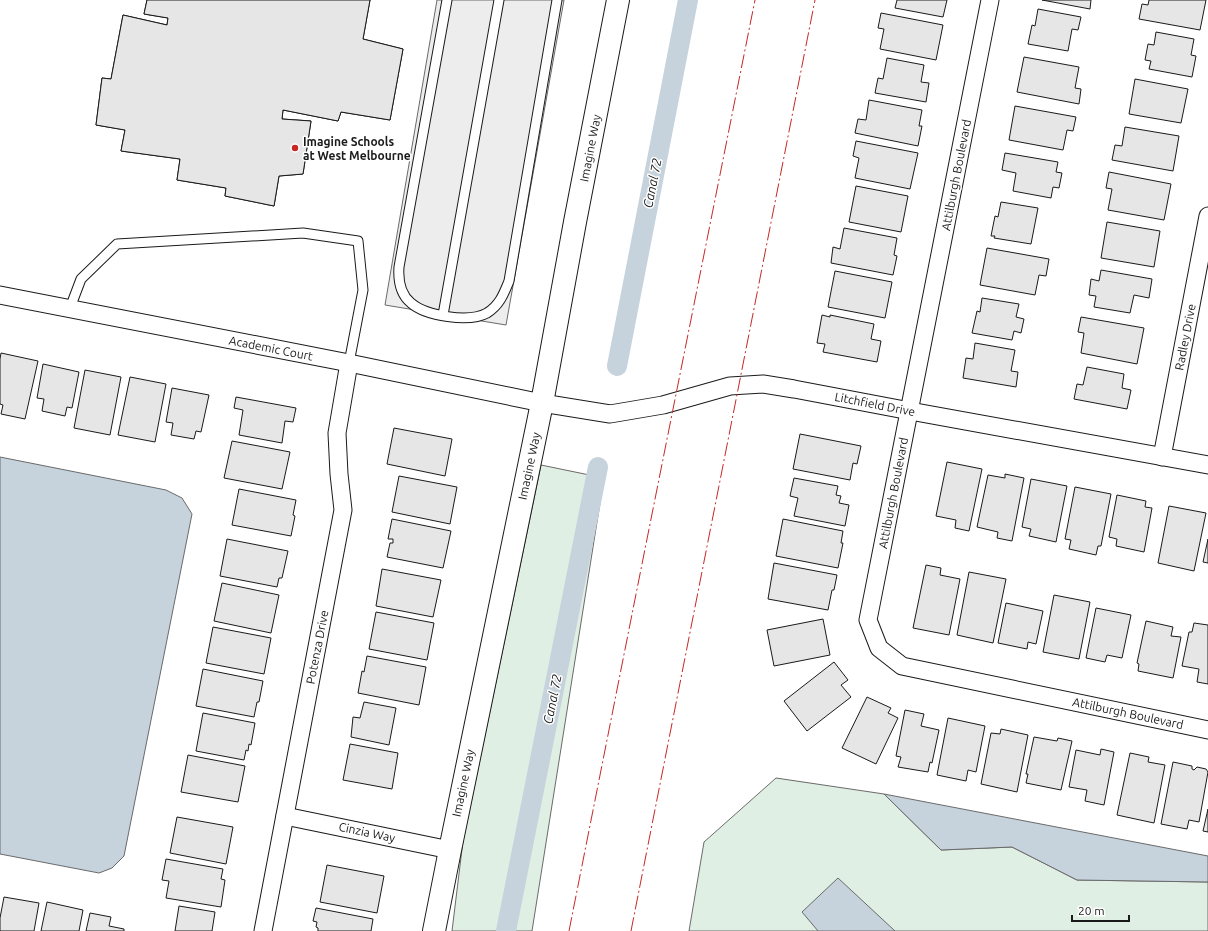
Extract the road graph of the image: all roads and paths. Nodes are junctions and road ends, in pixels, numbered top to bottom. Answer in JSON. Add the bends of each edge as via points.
{"nodes":[{"id":1,"x":447,"y":0,"type":"edge"},
{"id":2,"x":499,"y":0,"type":"edge"},
{"id":3,"x":557,"y":0,"type":"edge"},
{"id":4,"x":618,"y":0,"type":"edge"},
{"id":5,"x":990,"y":0,"type":"edge"},
{"id":6,"x":1208,"y":216,"type":"edge"},
{"id":7,"x":0,"y":295,"type":"edge"},
{"id":8,"x":70,"y":308,"type":"junction"},
{"id":9,"x":443,"y":315,"type":"junction"},
{"id":10,"x":349,"y":363,"type":"junction"},
{"id":11,"x":542,"y":403,"type":"junction"},
{"id":12,"x":910,"y":411,"type":"junction"},
{"id":13,"x":1162,"y":457,"type":"junction"},
{"id":14,"x":1208,"y":465,"type":"edge"},
{"id":15,"x":1208,"y":730,"type":"edge"},
{"id":16,"x":285,"y":816,"type":"junction"},
{"id":17,"x":450,"y":850,"type":"junction"},
{"id":18,"x":263,"y":931,"type":"edge"},
{"id":19,"x":434,"y":931,"type":"edge"}],
"edges":[{"from":1,"to":9,"type":"lane","via":[[398,267],[400,288],[410,302],[419,308]]},
{"from":2,"to":9,"type":"lane"},
{"from":3,"to":9,"type":"lane","via":[[509,281],[504,295],[496,306],[475,318]]},
{"from":4,"to":11,"type":"street","name":"Imagine Way"},
{"from":5,"to":12,"type":"street","name":"Attilburgh Boulevard"},
{"from":6,"to":13,"type":"street","name":"Radley Drive"},
{"from":7,"to":8,"type":"street","name":"Academic Court"},
{"from":8,"to":10,"type":"street","name":"Academic Court"},
{"from":8,"to":10,"type":"lane","via":[[81,279],[117,244],[303,233],[358,241],[363,290]]},
{"from":10,"to":11,"type":"street","name":"Academic Court"},
{"from":10,"to":16,"type":"street","name":"Potenza Drive","via":[[337,433],[338,474],[343,510]]},
{"from":11,"to":12,"type":"street","name":"Litchfield Drive","via":[[610,414],[663,405],[730,386],[763,384]]},
{"from":11,"to":17,"type":"street","name":"Imagine Way"},
{"from":12,"to":13,"type":"street","name":"Litchfield Drive"},
{"from":12,"to":15,"type":"street","name":"Attilburgh Boulevard","via":[[868,620],[879,648],[902,666]]},
{"from":13,"to":14,"type":"street","name":"Litchfield Drive"},
{"from":16,"to":17,"type":"street","name":"Cinzia Way"},
{"from":16,"to":18,"type":"street","name":"Potenza Drive"},
{"from":17,"to":19,"type":"street","name":"Imagine Way"}]}
